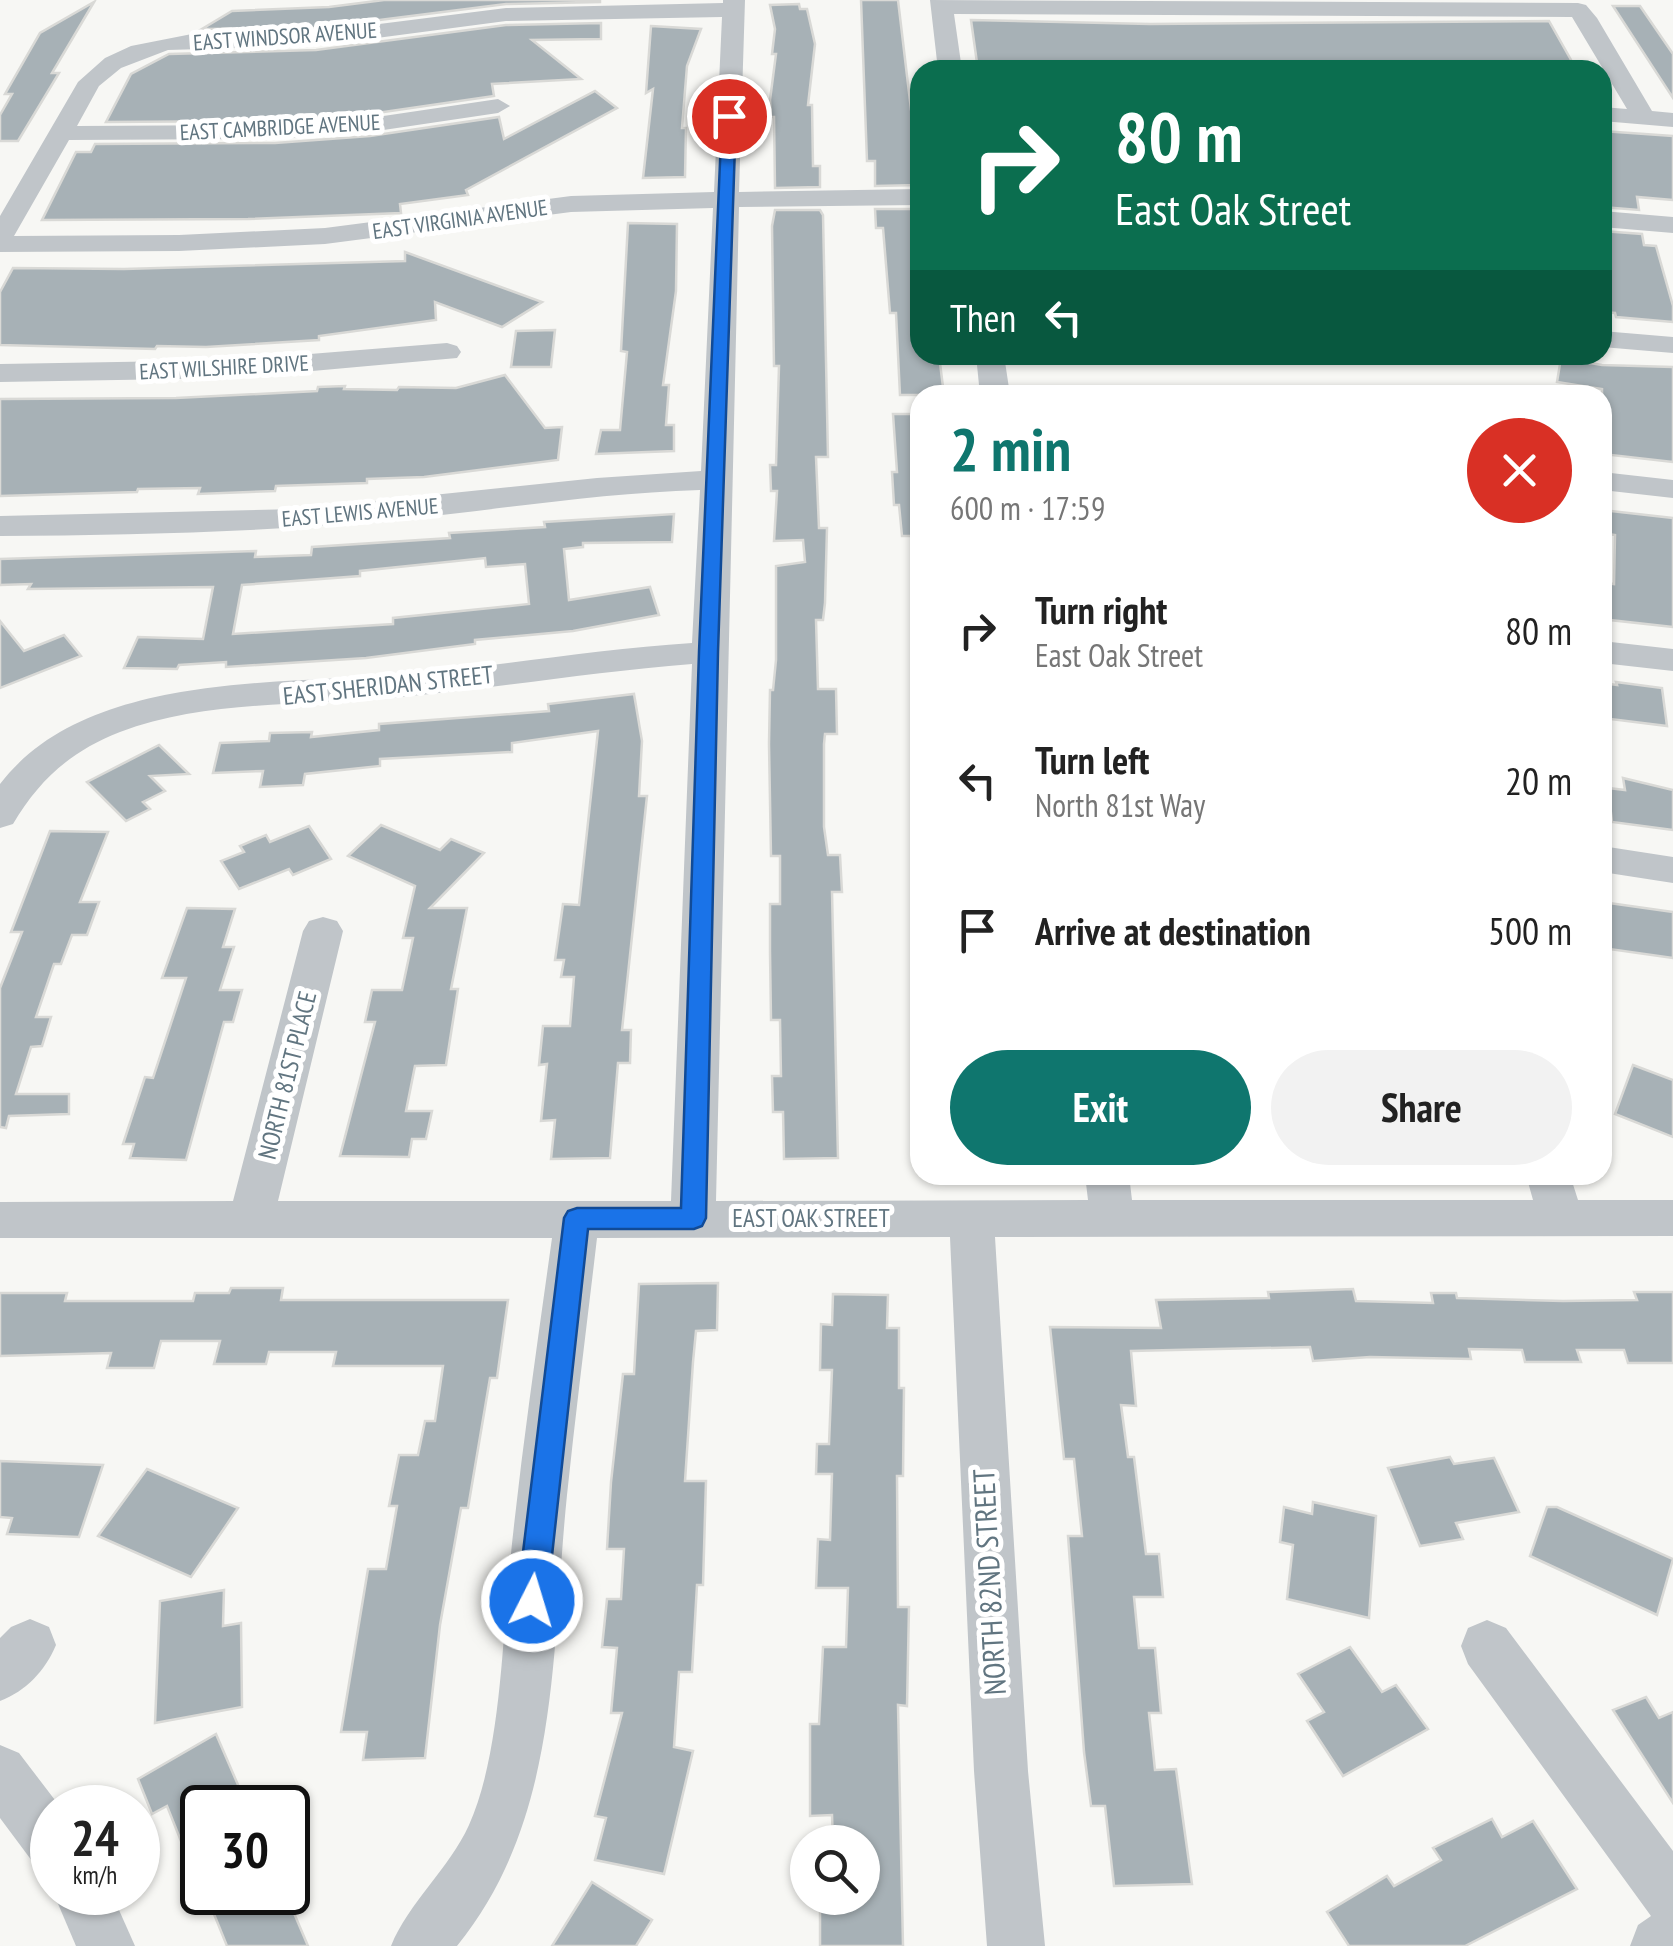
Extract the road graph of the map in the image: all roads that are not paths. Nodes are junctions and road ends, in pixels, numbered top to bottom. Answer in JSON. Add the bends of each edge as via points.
{"nodes":[{"id":1,"x":942,"y":4,"type":"edge"},
{"id":2,"x":734,"y":5,"type":"edge"},
{"id":3,"x":949,"y":60,"type":"edge"},
{"id":4,"x":1610,"y":60,"type":"edge"},
{"id":5,"x":1612,"y":63,"type":"edge"},
{"id":6,"x":498,"y":106,"type":"dead end"},
{"id":7,"x":1612,"y":115,"type":"edge"},
{"id":8,"x":1644,"y":118,"type":"junction"},
{"id":9,"x":1673,"y":120,"type":"edge"},
{"id":10,"x":60,"y":133,"type":"junction"},
{"id":11,"x":726,"y":198,"type":"junction"},
{"id":12,"x":910,"y":198,"type":"edge"},
{"id":13,"x":1612,"y":219,"type":"edge"},
{"id":14,"x":1673,"y":225,"type":"edge"},
{"id":15,"x":0,"y":241,"type":"edge"},
{"id":16,"x":1612,"y":340,"type":"edge"},
{"id":17,"x":1673,"y":346,"type":"edge"},
{"id":18,"x":447,"y":352,"type":"dead end"},
{"id":19,"x":0,"y":372,"type":"edge"},
{"id":20,"x":718,"y":480,"type":"junction"},
{"id":21,"x":1612,"y":483,"type":"edge"},
{"id":22,"x":1673,"y":490,"type":"edge"},
{"id":23,"x":0,"y":526,"type":"edge"},
{"id":24,"x":708,"y":652,"type":"junction"},
{"id":25,"x":1612,"y":653,"type":"edge"},
{"id":26,"x":1673,"y":660,"type":"edge"},
{"id":27,"x":0,"y":815,"type":"edge"},
{"id":28,"x":1612,"y":861,"type":"edge"},
{"id":29,"x":1673,"y":870,"type":"edge"},
{"id":30,"x":323,"y":931,"type":"dead end"},
{"id":31,"x":1551,"y":1185,"type":"edge"},
{"id":32,"x":1110,"y":1197,"type":"edge"},
{"id":33,"x":577,"y":1218,"type":"junction"},
{"id":34,"x":694,"y":1218,"type":"junction"},
{"id":35,"x":971,"y":1218,"type":"junction"},
{"id":36,"x":1562,"y":1218,"type":"junction"},
{"id":37,"x":1673,"y":1218,"type":"edge"},
{"id":38,"x":251,"y":1219,"type":"junction"},
{"id":39,"x":0,"y":1220,"type":"edge"},
{"id":40,"x":1488,"y":1646,"type":"dead end"},
{"id":41,"x":0,"y":1772,"type":"edge"},
{"id":42,"x":30,"y":1811,"type":"edge"},
{"id":43,"x":1673,"y":1898,"type":"edge"},
{"id":44,"x":91,"y":1915,"type":"edge"},
{"id":45,"x":1673,"y":1936,"type":"edge"},
{"id":46,"x":106,"y":1946,"type":"edge"},
{"id":47,"x":420,"y":1946,"type":"edge"},
{"id":48,"x":1016,"y":1946,"type":"edge"},
{"id":49,"x":1660,"y":1946,"type":"edge"}],
"edges":[{"from":1,"to":3,"type":"street"},
{"from":1,"to":4,"type":"street","via":[[1578,10]]},
{"from":2,"to":10,"type":"street","name":"EAST WINDSOR AVENUE","via":[[518,13],[316,39],[126,47],[90,82]]},
{"from":2,"to":11,"type":"street"},
{"from":5,"to":8,"type":"street"},
{"from":6,"to":10,"type":"street","name":"EAST CAMBRIDGE AVENUE","via":[[275,132]]},
{"from":7,"to":8,"type":"street"},
{"from":8,"to":9,"type":"street"},
{"from":10,"to":15,"type":"street"},
{"from":11,"to":12,"type":"street","name":"EAST VIRGINIA AVENUE"},
{"from":11,"to":15,"type":"street","name":"EAST VIRGINIA AVENUE","via":[[570,204],[306,238]]},
{"from":11,"to":20,"type":"street"},
{"from":13,"to":14,"type":"street"},
{"from":16,"to":17,"type":"street"},
{"from":18,"to":19,"type":"street","name":"EAST WILSHIRE DRIVE","via":[[199,371]]},
{"from":20,"to":23,"type":"street","name":"EAST LEWIS AVENUE","via":[[612,483],[292,518]]},
{"from":20,"to":24,"type":"street"},
{"from":21,"to":22,"type":"street"},
{"from":24,"to":27,"type":"street","name":"EAST SHERIDAN STREET","via":[[184,705],[60,729]]},
{"from":24,"to":34,"type":"street"},
{"from":25,"to":26,"type":"street"},
{"from":28,"to":29,"type":"street"},
{"from":30,"to":38,"type":"street","name":"NORTH 81ST PLACE"},
{"from":31,"to":36,"type":"street"},
{"from":32,"to":35,"type":"street","name":"EAST OAK STREET"},
{"from":32,"to":36,"type":"street","name":"EAST OAK STREET"},
{"from":33,"to":34,"type":"street","name":"EAST OAK STREET"},
{"from":33,"to":38,"type":"street","name":"EAST OAK STREET"},
{"from":33,"to":47,"type":"street","via":[[519,1742],[494,1836]]},
{"from":34,"to":35,"type":"street","name":"EAST OAK STREET"},
{"from":35,"to":48,"type":"street","name":"NORTH 82ND STREET"},
{"from":36,"to":37,"type":"street","name":"EAST OAK STREET"},
{"from":38,"to":39,"type":"street","name":"EAST OAK STREET"},
{"from":40,"to":43,"type":"street"},
{"from":41,"to":42,"type":"street"},
{"from":44,"to":46,"type":"street"},
{"from":45,"to":49,"type":"street"}]}
